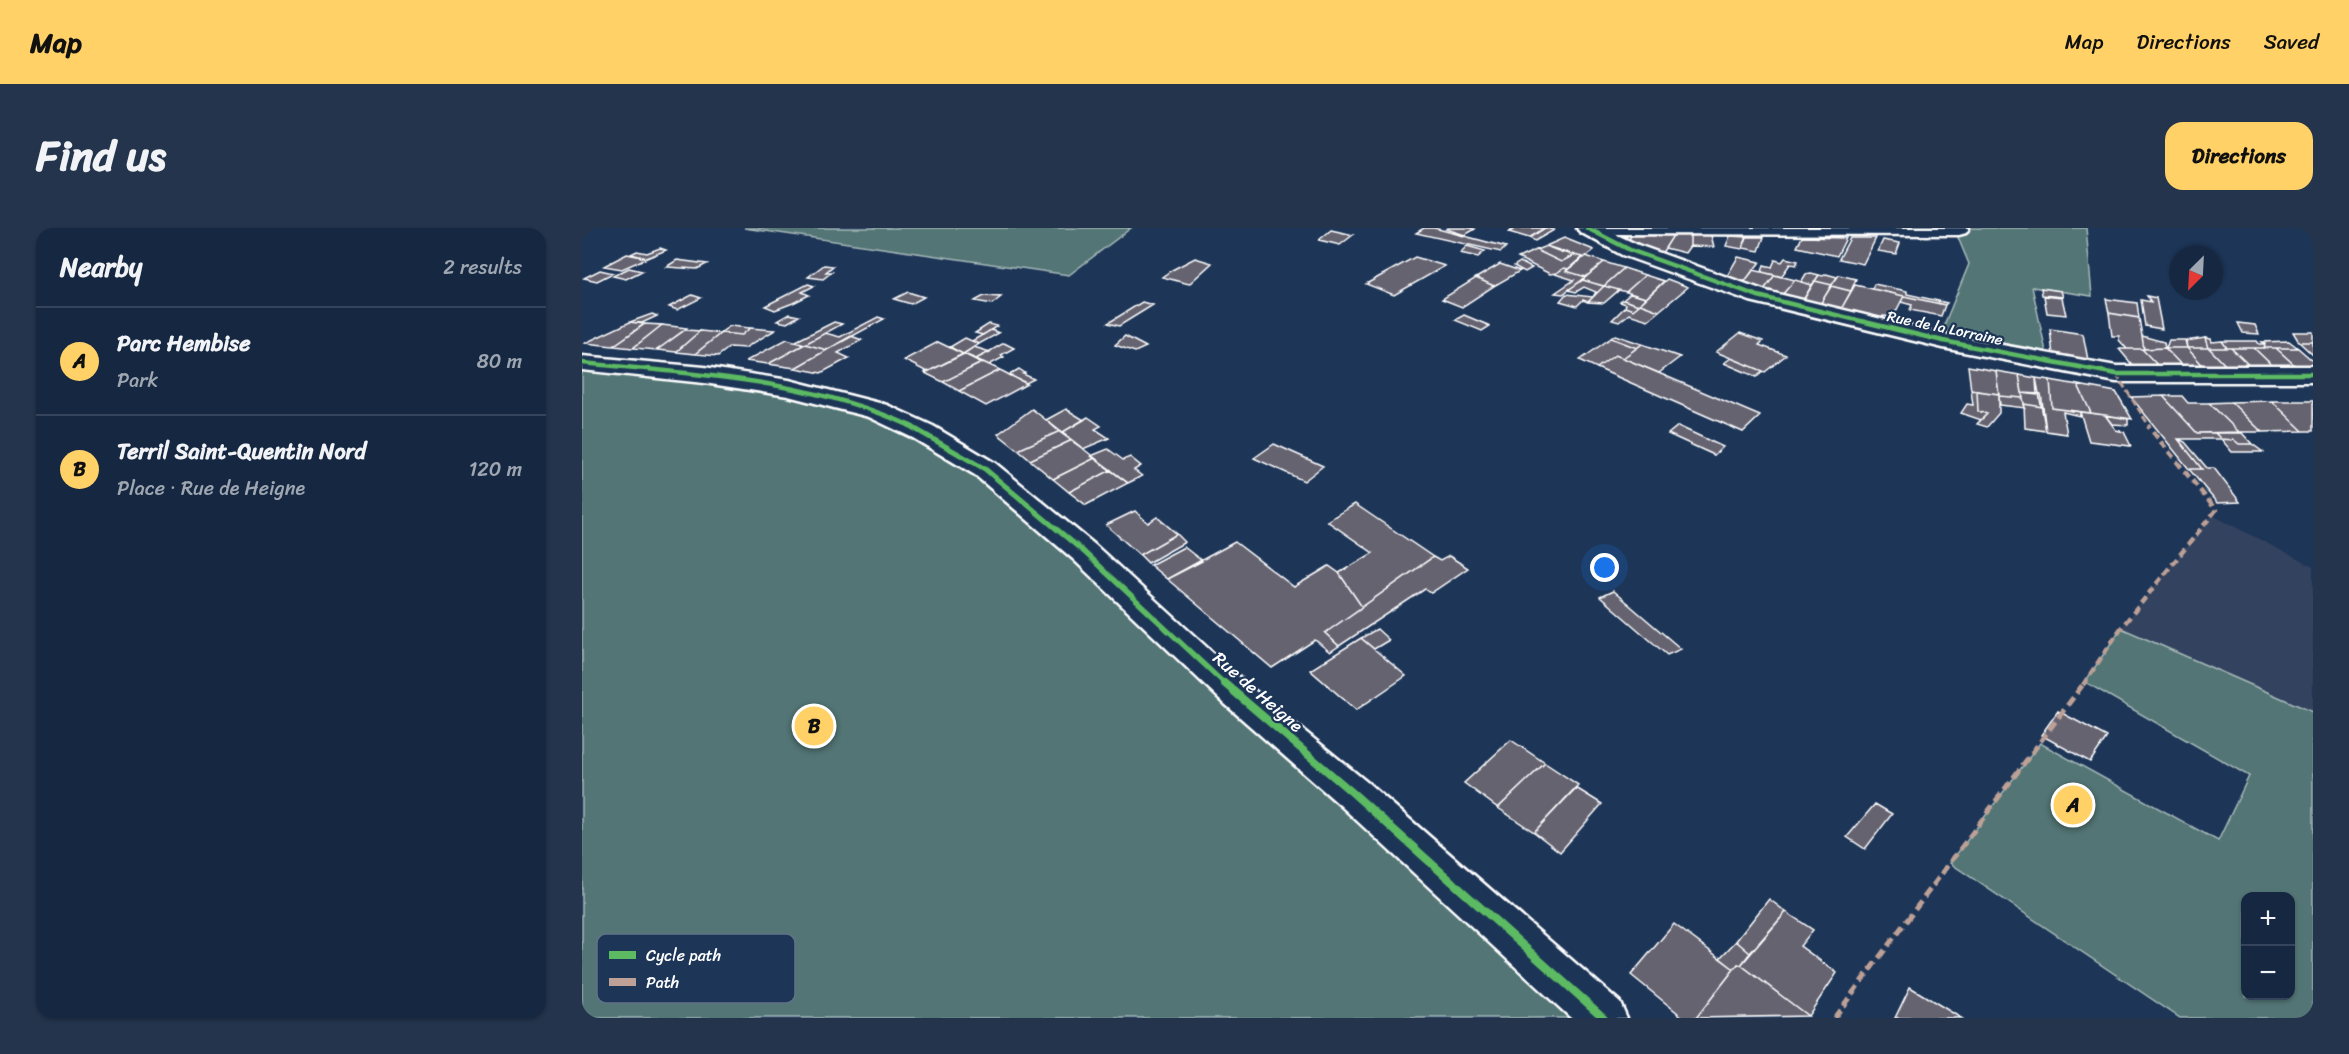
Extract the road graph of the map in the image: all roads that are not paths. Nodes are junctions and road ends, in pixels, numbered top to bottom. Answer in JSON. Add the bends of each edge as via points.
{"nodes":[{"id":1,"x":1587,"y":228,"type":"edge"},
{"id":2,"x":1600,"y":228,"type":"edge"},
{"id":3,"x":1959,"y":229,"type":"edge"},
{"id":4,"x":582,"y":363,"type":"edge"},
{"id":5,"x":2313,"y":374,"type":"edge"},
{"id":6,"x":1604,"y":1018,"type":"edge"}],
"edges":[{"from":1,"to":5,"type":"street","name":"Rue de la Lorraine","via":[[1630,250],[1758,296],[1943,341],[2116,374]]},
{"from":2,"to":3,"type":"street"},
{"from":4,"to":6,"type":"street","name":"Rue de Heigne","via":[[789,388],[878,411],[985,469],[1084,552],[1237,695]]}]}
